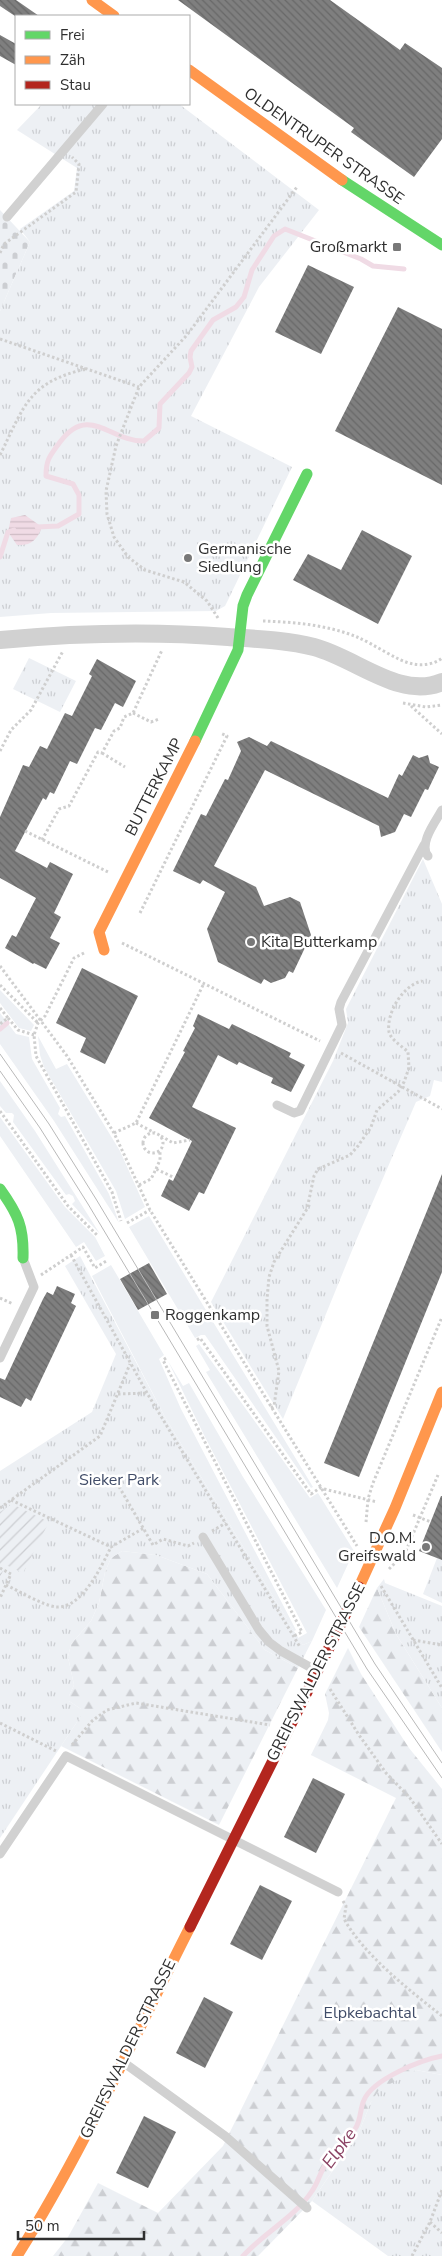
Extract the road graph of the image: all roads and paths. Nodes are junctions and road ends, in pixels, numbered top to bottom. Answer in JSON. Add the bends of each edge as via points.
{"nodes":[{"id":1,"x":92,"y":0,"type":"edge"},
{"id":2,"x":113,"y":15,"type":"edge"},
{"id":3,"x":190,"y":71,"type":"edge"},
{"id":4,"x":102,"y":105,"type":"edge"},
{"id":5,"x":63,"y":150,"type":"junction"},
{"id":6,"x":297,"y":187,"type":"dead end"},
{"id":7,"x":7,"y":217,"type":"dead end"},
{"id":8,"x":2,"y":244,"type":"edge"},
{"id":9,"x":442,"y":245,"type":"edge"},
{"id":10,"x":0,"y":253,"type":"edge"},
{"id":11,"x":0,"y":339,"type":"edge"},
{"id":12,"x":86,"y":369,"type":"junction"},
{"id":13,"x":138,"y":386,"type":"junction"},
{"id":14,"x":0,"y":455,"type":"edge"},
{"id":15,"x":306,"y":474,"type":"dead end"},
{"id":16,"x":218,"y":618,"type":"dead end"},
{"id":17,"x":240,"y":638,"type":"junction"},
{"id":18,"x":0,"y":640,"type":"edge"},
{"id":19,"x":164,"y":645,"type":"dead end"},
{"id":20,"x":65,"y":646,"type":"dead end"},
{"id":21,"x":441,"y":684,"type":"edge"},
{"id":22,"x":399,"y":702,"type":"dead end"},
{"id":23,"x":410,"y":705,"type":"junction"},
{"id":24,"x":442,"y":705,"type":"edge"},
{"id":25,"x":133,"y":713,"type":"junction"},
{"id":26,"x":159,"y":719,"type":"dead end"},
{"id":27,"x":203,"y":724,"type":"junction"},
{"id":28,"x":442,"y":734,"type":"edge"},
{"id":29,"x":0,"y":751,"type":"edge"},
{"id":30,"x":102,"y":753,"type":"junction"},
{"id":31,"x":125,"y":767,"type":"dead end"},
{"id":32,"x":442,"y":810,"type":"edge"},
{"id":33,"x":25,"y":831,"type":"dead end"},
{"id":34,"x":42,"y":840,"type":"junction"},
{"id":35,"x":424,"y":845,"type":"junction"},
{"id":36,"x":428,"y":856,"type":"dead end"},
{"id":37,"x":125,"y":880,"type":"junction"},
{"id":38,"x":140,"y":913,"type":"dead end"},
{"id":39,"x":99,"y":932,"type":"junction"},
{"id":40,"x":104,"y":950,"type":"joint"},
{"id":41,"x":0,"y":966,"type":"edge"},
{"id":42,"x":422,"y":981,"type":"dead end"},
{"id":43,"x":204,"y":983,"type":"junction"},
{"id":44,"x":0,"y":985,"type":"edge"},
{"id":45,"x":0,"y":1008,"type":"edge"},
{"id":46,"x":6,"y":1019,"type":"junction"},
{"id":47,"x":41,"y":1020,"type":"junction"},
{"id":48,"x":38,"y":1022,"type":"junction"},
{"id":49,"x":0,"y":1024,"type":"edge"},
{"id":50,"x":34,"y":1035,"type":"junction"},
{"id":51,"x":332,"y":1047,"type":"junction"},
{"id":52,"x":401,"y":1086,"type":"junction"},
{"id":53,"x":277,"y":1105,"type":"dead end"},
{"id":54,"x":442,"y":1109,"type":"edge"},
{"id":55,"x":0,"y":1111,"type":"edge"},
{"id":56,"x":136,"y":1123,"type":"junction"},
{"id":57,"x":114,"y":1133,"type":"junction"},
{"id":58,"x":157,"y":1134,"type":"junction"},
{"id":59,"x":190,"y":1140,"type":"dead end"},
{"id":60,"x":160,"y":1151,"type":"junction"},
{"id":61,"x":156,"y":1169,"type":"junction"},
{"id":62,"x":173,"y":1177,"type":"dead end"},
{"id":63,"x":139,"y":1185,"type":"junction"},
{"id":64,"x":0,"y":1189,"type":"edge"},
{"id":65,"x":150,"y":1210,"type":"junction"},
{"id":66,"x":121,"y":1221,"type":"dead end"},
{"id":67,"x":127,"y":1223,"type":"dead end"},
{"id":68,"x":98,"y":1236,"type":"dead end"},
{"id":69,"x":71,"y":1255,"type":"junction"},
{"id":70,"x":23,"y":1258,"type":"joint"},
{"id":71,"x":108,"y":1260,"type":"dead end"},
{"id":72,"x":34,"y":1288,"type":"junction"},
{"id":73,"x":442,"y":1317,"type":"edge"},
{"id":74,"x":197,"y":1340,"type":"dead end"},
{"id":75,"x":0,"y":1358,"type":"edge"},
{"id":76,"x":166,"y":1358,"type":"dead end"},
{"id":77,"x":130,"y":1364,"type":"junction"},
{"id":78,"x":442,"y":1392,"type":"edge"},
{"id":79,"x":147,"y":1393,"type":"junction"},
{"id":80,"x":118,"y":1394,"type":"junction"},
{"id":81,"x":271,"y":1408,"type":"junction"},
{"id":82,"x":438,"y":1475,"type":"dead end"},
{"id":83,"x":114,"y":1478,"type":"dead end"},
{"id":84,"x":320,"y":1488,"type":"junction"},
{"id":85,"x":10,"y":1499,"type":"junction"},
{"id":86,"x":368,"y":1499,"type":"junction"},
{"id":87,"x":0,"y":1508,"type":"edge"},
{"id":88,"x":395,"y":1508,"type":"junction"},
{"id":89,"x":420,"y":1517,"type":"junction"},
{"id":90,"x":431,"y":1522,"type":"dead end"},
{"id":91,"x":226,"y":1523,"type":"junction"},
{"id":92,"x":365,"y":1527,"type":"dead end"},
{"id":93,"x":144,"y":1528,"type":"junction"},
{"id":94,"x":203,"y":1537,"type":"junction"},
{"id":95,"x":111,"y":1547,"type":"junction"},
{"id":96,"x":357,"y":1547,"type":"dead end"},
{"id":97,"x":0,"y":1568,"type":"edge"},
{"id":98,"x":383,"y":1572,"type":"dead end"},
{"id":99,"x":380,"y":1583,"type":"dead end"},
{"id":100,"x":6,"y":1585,"type":"junction"},
{"id":101,"x":0,"y":1598,"type":"edge"},
{"id":102,"x":294,"y":1636,"type":"junction"},
{"id":103,"x":413,"y":1640,"type":"junction"},
{"id":104,"x":442,"y":1645,"type":"edge"},
{"id":105,"x":318,"y":1671,"type":"junction"},
{"id":106,"x":442,"y":1688,"type":"edge"},
{"id":107,"x":294,"y":1717,"type":"junction"},
{"id":108,"x":0,"y":1723,"type":"edge"},
{"id":109,"x":66,"y":1756,"type":"junction"},
{"id":110,"x":233,"y":1839,"type":"junction"},
{"id":111,"x":442,"y":1844,"type":"edge"},
{"id":112,"x":0,"y":1854,"type":"edge"},
{"id":113,"x":338,"y":1892,"type":"joint"},
{"id":114,"x":442,"y":2016,"type":"edge"},
{"id":115,"x":122,"y":2061,"type":"junction"},
{"id":116,"x":442,"y":2190,"type":"edge"},
{"id":117,"x":307,"y":2208,"type":"dead end"},
{"id":118,"x":430,"y":2222,"type":"junction"},
{"id":119,"x":442,"y":2233,"type":"edge"},
{"id":120,"x":17,"y":2256,"type":"edge"},
{"id":121,"x":412,"y":2256,"type":"edge"}],
"edges":[{"from":1,"to":2,"type":"street"},
{"from":3,"to":9,"type":"street","name":"OLDENTRUPER STRASSE","via":[[361,193]]},
{"from":4,"to":5,"type":"lane"},
{"from":5,"to":7,"type":"lane"},
{"from":5,"to":8,"type":"path","via":[[79,164],[76,192]]},
{"from":6,"to":13,"type":"path","via":[[187,335]]},
{"from":8,"to":10,"type":"path"},
{"from":11,"to":12,"type":"path"},
{"from":12,"to":13,"type":"path"},
{"from":12,"to":14,"type":"path","via":[[50,380],[28,399]]},
{"from":13,"to":16,"type":"path","via":[[116,446],[106,491],[107,514],[114,537],[128,557],[145,570],[184,582],[207,601]]},
{"from":15,"to":17,"type":"street","name":"BUTTERKAMP","via":[[247,595]]},
{"from":17,"to":18,"type":"street","via":[[170,632]]},
{"from":17,"to":21,"type":"street","via":[[314,647],[405,686],[418,688]]},
{"from":17,"to":27,"type":"street","name":"BUTTERKAMP","via":[[238,650]]},
{"from":19,"to":25,"type":"path"},
{"from":20,"to":29,"type":"path","via":[[31,710],[11,730]]},
{"from":22,"to":23,"type":"path"},
{"from":23,"to":24,"type":"path"},
{"from":23,"to":28,"type":"path"},
{"from":25,"to":26,"type":"path","via":[[151,722]]},
{"from":25,"to":30,"type":"path","via":[[124,716],[120,728],[114,731]]},
{"from":27,"to":37,"type":"street","name":"BUTTERKAMP"},
{"from":27,"to":38,"type":"path","via":[[227,736]]},
{"from":30,"to":31,"type":"path"},
{"from":30,"to":34,"type":"path","via":[[98,752],[69,806],[59,809]]},
{"from":32,"to":35,"type":"lane"},
{"from":33,"to":34,"type":"path"},
{"from":34,"to":37,"type":"path"},
{"from":35,"to":36,"type":"lane"},
{"from":35,"to":51,"type":"lane","via":[[341,1002],[342,1025]]},
{"from":37,"to":39,"type":"street","name":"BUTTERKAMP"},
{"from":39,"to":40,"type":"street"},
{"from":39,"to":43,"type":"path"},
{"from":40,"to":47,"type":"path","via":[[74,958]]},
{"from":41,"to":47,"type":"path"},
{"from":42,"to":52,"type":"path","via":[[404,990],[392,1010],[389,1033],[408,1052],[410,1059]]},
{"from":43,"to":51,"type":"path"},
{"from":43,"to":56,"type":"path"},
{"from":44,"to":48,"type":"path"},
{"from":45,"to":46,"type":"path"},
{"from":46,"to":49,"type":"path"},
{"from":46,"to":50,"type":"path","via":[[18,1030]]},
{"from":47,"to":48,"type":"path"},
{"from":47,"to":57,"type":"path"},
{"from":48,"to":50,"type":"path"},
{"from":50,"to":66,"type":"path","via":[[36,1056],[42,1069],[112,1192]]},
{"from":51,"to":52,"type":"path"},
{"from":51,"to":53,"type":"lane","via":[[300,1111],[294,1113]]},
{"from":52,"to":54,"type":"path"},
{"from":52,"to":81,"type":"path","via":[[377,1110],[371,1127],[350,1155],[318,1169],[304,1215],[274,1262],[267,1299],[267,1326],[278,1380]]},
{"from":55,"to":68,"type":"path","via":[[68,1206]]},
{"from":56,"to":57,"type":"path"},
{"from":56,"to":58,"type":"path"},
{"from":57,"to":63,"type":"path"},
{"from":58,"to":59,"type":"path","via":[[173,1143]]},
{"from":58,"to":60,"type":"path","via":[[163,1142]]},
{"from":58,"to":60,"type":"path","via":[[148,1136],[144,1144],[151,1153]]},
{"from":60,"to":61,"type":"path"},
{"from":61,"to":62,"type":"path"},
{"from":61,"to":63,"type":"path","via":[[151,1179]]},
{"from":63,"to":65,"type":"path"},
{"from":64,"to":70,"type":"street","via":[[22,1222]]},
{"from":65,"to":67,"type":"path"},
{"from":65,"to":81,"type":"path"},
{"from":69,"to":71,"type":"path","via":[[83,1247],[96,1268]]},
{"from":69,"to":72,"type":"path","via":[[41,1274]]},
{"from":69,"to":77,"type":"path"},
{"from":70,"to":72,"type":"lane"},
{"from":72,"to":75,"type":"lane"},
{"from":73,"to":86,"type":"path"},
{"from":74,"to":84,"type":"path","via":[[200,1338],[311,1494]]},
{"from":76,"to":102,"type":"path","via":[[163,1360],[201,1438],[302,1632]]},
{"from":77,"to":79,"type":"path"},
{"from":77,"to":80,"type":"path"},
{"from":78,"to":88,"type":"street","name":"GREIFSWALDER STRASSE"},
{"from":79,"to":80,"type":"path"},
{"from":79,"to":91,"type":"path"},
{"from":80,"to":85,"type":"path","via":[[100,1436]]},
{"from":81,"to":84,"type":"path"},
{"from":82,"to":89,"type":"path"},
{"from":83,"to":93,"type":"path"},
{"from":84,"to":86,"type":"path"},
{"from":84,"to":96,"type":"path"},
{"from":85,"to":87,"type":"path"},
{"from":85,"to":95,"type":"path"},
{"from":86,"to":88,"type":"path"},
{"from":86,"to":92,"type":"path"},
{"from":88,"to":89,"type":"path"},
{"from":88,"to":105,"type":"street","name":"GREIFSWALDER STRASSE","bridge":true},
{"from":89,"to":90,"type":"path"},
{"from":89,"to":98,"type":"path","via":[[405,1553]]},
{"from":91,"to":94,"type":"path"},
{"from":91,"to":102,"type":"path"},
{"from":93,"to":94,"type":"path","via":[[153,1545],[163,1539],[188,1546]]},
{"from":93,"to":95,"type":"path"},
{"from":94,"to":105,"type":"lane","via":[[269,1642]]},
{"from":95,"to":100,"type":"path","via":[[80,1598],[67,1604],[56,1607]]},
{"from":97,"to":100,"type":"path","via":[[11,1574]]},
{"from":99,"to":103,"type":"path"},
{"from":100,"to":101,"type":"path"},
{"from":102,"to":105,"type":"path"},
{"from":103,"to":104,"type":"path"},
{"from":103,"to":106,"type":"path"},
{"from":105,"to":107,"type":"street","name":"GREIFSWALDER STRASSE"},
{"from":105,"to":111,"type":"path","via":[[358,1735],[386,1773],[410,1798]]},
{"from":107,"to":109,"type":"path","via":[[276,1725],[264,1725],[136,1703],[107,1710],[76,1738]]},
{"from":107,"to":110,"type":"street","name":"GREIFSWALDER STRASSE"},
{"from":108,"to":109,"type":"path"},
{"from":109,"to":110,"type":"lane"},
{"from":109,"to":112,"type":"lane"},
{"from":110,"to":113,"type":"lane"},
{"from":110,"to":115,"type":"street","name":"GREIFSWALDER STRASSE"},
{"from":113,"to":114,"type":"path","via":[[346,1906],[344,1919],[363,1946]]},
{"from":115,"to":117,"type":"lane","via":[[225,2136]]},
{"from":115,"to":120,"type":"street","name":"GREIFSWALDER STRASSE","via":[[56,2194]]},
{"from":116,"to":118,"type":"path"},
{"from":118,"to":119,"type":"path"},
{"from":118,"to":121,"type":"path"}]}
